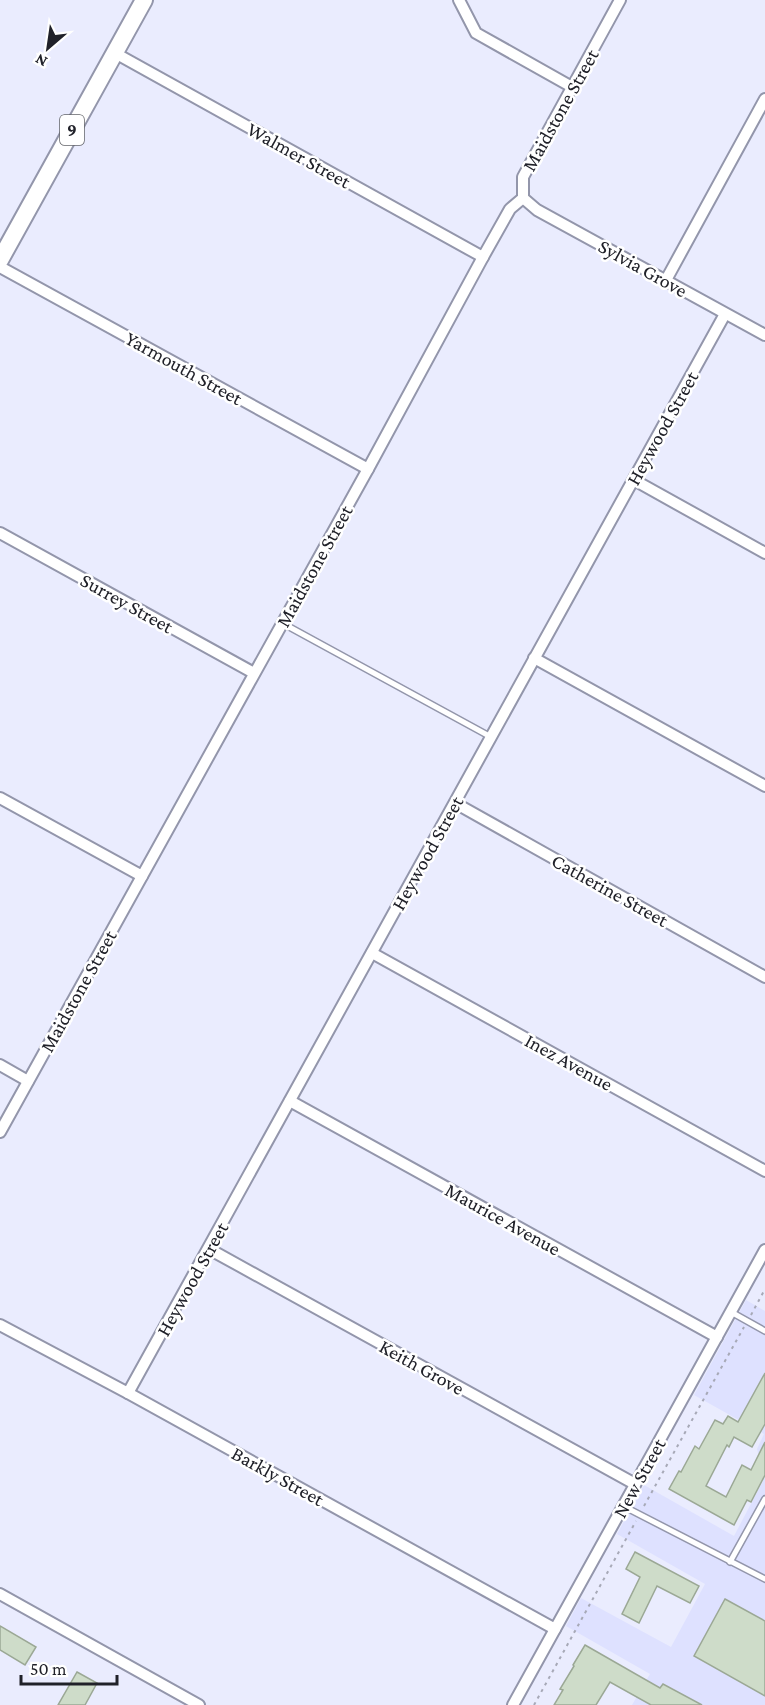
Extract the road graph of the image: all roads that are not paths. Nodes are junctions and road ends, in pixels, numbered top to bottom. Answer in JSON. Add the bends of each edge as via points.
{"nodes":[{"id":1,"x":144,"y":0,"type":"edge"},
{"id":2,"x":459,"y":0,"type":"edge"},
{"id":3,"x":620,"y":0,"type":"edge"},
{"id":4,"x":115,"y":54,"type":"junction"},
{"id":5,"x":572,"y":87,"type":"junction"},
{"id":6,"x":765,"y":99,"type":"edge"},
{"id":7,"x":523,"y":198,"type":"junction"},
{"id":8,"x":483,"y":257,"type":"junction"},
{"id":9,"x":0,"y":260,"type":"edge"},
{"id":10,"x":0,"y":267,"type":"edge"},
{"id":11,"x":666,"y":280,"type":"junction"},
{"id":12,"x":725,"y":314,"type":"junction"},
{"id":13,"x":765,"y":335,"type":"edge"},
{"id":14,"x":368,"y":469,"type":"junction"},
{"id":15,"x":634,"y":480,"type":"junction"},
{"id":16,"x":0,"y":533,"type":"edge"},
{"id":17,"x":765,"y":553,"type":"edge"},
{"id":18,"x":282,"y":623,"type":"junction"},
{"id":19,"x":534,"y":658,"type":"junction"},
{"id":20,"x":254,"y":673,"type":"junction"},
{"id":21,"x":491,"y":737,"type":"junction"},
{"id":22,"x":765,"y":786,"type":"edge"},
{"id":23,"x":0,"y":798,"type":"edge"},
{"id":24,"x":454,"y":803,"type":"junction"},
{"id":25,"x":142,"y":876,"type":"junction"},
{"id":26,"x":372,"y":953,"type":"junction"},
{"id":27,"x":765,"y":977,"type":"edge"},
{"id":28,"x":0,"y":1065,"type":"edge"},
{"id":29,"x":28,"y":1081,"type":"junction"},
{"id":30,"x":290,"y":1101,"type":"junction"},
{"id":31,"x":0,"y":1132,"type":"edge"},
{"id":32,"x":765,"y":1171,"type":"edge"},
{"id":33,"x":209,"y":1249,"type":"junction"},
{"id":34,"x":765,"y":1250,"type":"edge"},
{"id":35,"x":731,"y":1312,"type":"junction"},
{"id":36,"x":0,"y":1325,"type":"edge"},
{"id":37,"x":765,"y":1331,"type":"edge"},
{"id":38,"x":717,"y":1337,"type":"junction"},
{"id":39,"x":128,"y":1393,"type":"junction"},
{"id":40,"x":635,"y":1484,"type":"junction"},
{"id":41,"x":765,"y":1499,"type":"edge"},
{"id":42,"x":623,"y":1506,"type":"junction"},
{"id":43,"x":730,"y":1562,"type":"junction"},
{"id":44,"x":765,"y":1579,"type":"edge"},
{"id":45,"x":0,"y":1594,"type":"edge"},
{"id":46,"x":555,"y":1629,"type":"junction"},
{"id":47,"x":200,"y":1705,"type":"edge"},
{"id":48,"x":513,"y":1705,"type":"edge"}],
"edges":[{"from":1,"to":4,"type":"main road","number":"9"},
{"from":2,"to":5,"type":"street","via":[[476,33]]},
{"from":3,"to":5,"type":"street","name":"Maidstone Street"},
{"from":4,"to":8,"type":"street","name":"Walmer Street"},
{"from":4,"to":9,"type":"main road","number":"9"},
{"from":5,"to":7,"type":"street","name":"Maidstone Street","via":[[523,177]]},
{"from":6,"to":11,"type":"street"},
{"from":7,"to":8,"type":"street","name":"Maidstone Street","via":[[510,209]]},
{"from":7,"to":11,"type":"street","name":"Sylvia Grove","via":[[537,210]]},
{"from":8,"to":14,"type":"street","name":"Maidstone Street"},
{"from":10,"to":14,"type":"street","name":"Yarmouth Street"},
{"from":11,"to":12,"type":"street","name":"Sylvia Grove"},
{"from":12,"to":13,"type":"street","name":"Sylvia Grove"},
{"from":12,"to":15,"type":"street","name":"Heywood Street"},
{"from":14,"to":18,"type":"street","name":"Maidstone Street"},
{"from":15,"to":17,"type":"street"},
{"from":15,"to":19,"type":"street","name":"Heywood Street"},
{"from":16,"to":20,"type":"street","name":"Surrey Street"},
{"from":18,"to":20,"type":"street","name":"Maidstone Street"},
{"from":18,"to":21,"type":"lane"},
{"from":19,"to":21,"type":"street","name":"Heywood Street"},
{"from":19,"to":22,"type":"street"},
{"from":20,"to":25,"type":"street","name":"Maidstone Street"},
{"from":21,"to":24,"type":"street","name":"Heywood Street"},
{"from":23,"to":25,"type":"street"},
{"from":24,"to":26,"type":"street","name":"Heywood Street"},
{"from":24,"to":27,"type":"street","name":"Catherine Street"},
{"from":25,"to":29,"type":"street","name":"Maidstone Street"},
{"from":26,"to":30,"type":"street","name":"Heywood Street"},
{"from":26,"to":32,"type":"street","name":"Inez Avenue"},
{"from":28,"to":29,"type":"street"},
{"from":29,"to":31,"type":"street","name":"Maidstone Street"},
{"from":30,"to":33,"type":"street","name":"Heywood Street"},
{"from":30,"to":38,"type":"street","name":"Maurice Avenue"},
{"from":33,"to":39,"type":"street","name":"Heywood Street"},
{"from":33,"to":40,"type":"street","name":"Keith Grove"},
{"from":34,"to":35,"type":"street","name":"New Street"},
{"from":35,"to":37,"type":"lane"},
{"from":35,"to":38,"type":"street","name":"New Street"},
{"from":36,"to":39,"type":"street","name":"Barkly Street"},
{"from":38,"to":40,"type":"street","name":"New Street"},
{"from":39,"to":46,"type":"street","name":"Barkly Street"},
{"from":40,"to":42,"type":"street","name":"New Street"},
{"from":41,"to":43,"type":"lane"},
{"from":42,"to":43,"type":"lane"},
{"from":42,"to":46,"type":"street","name":"New Street"},
{"from":43,"to":44,"type":"lane"},
{"from":45,"to":47,"type":"street"},
{"from":46,"to":48,"type":"street","name":"New Street"}]}
